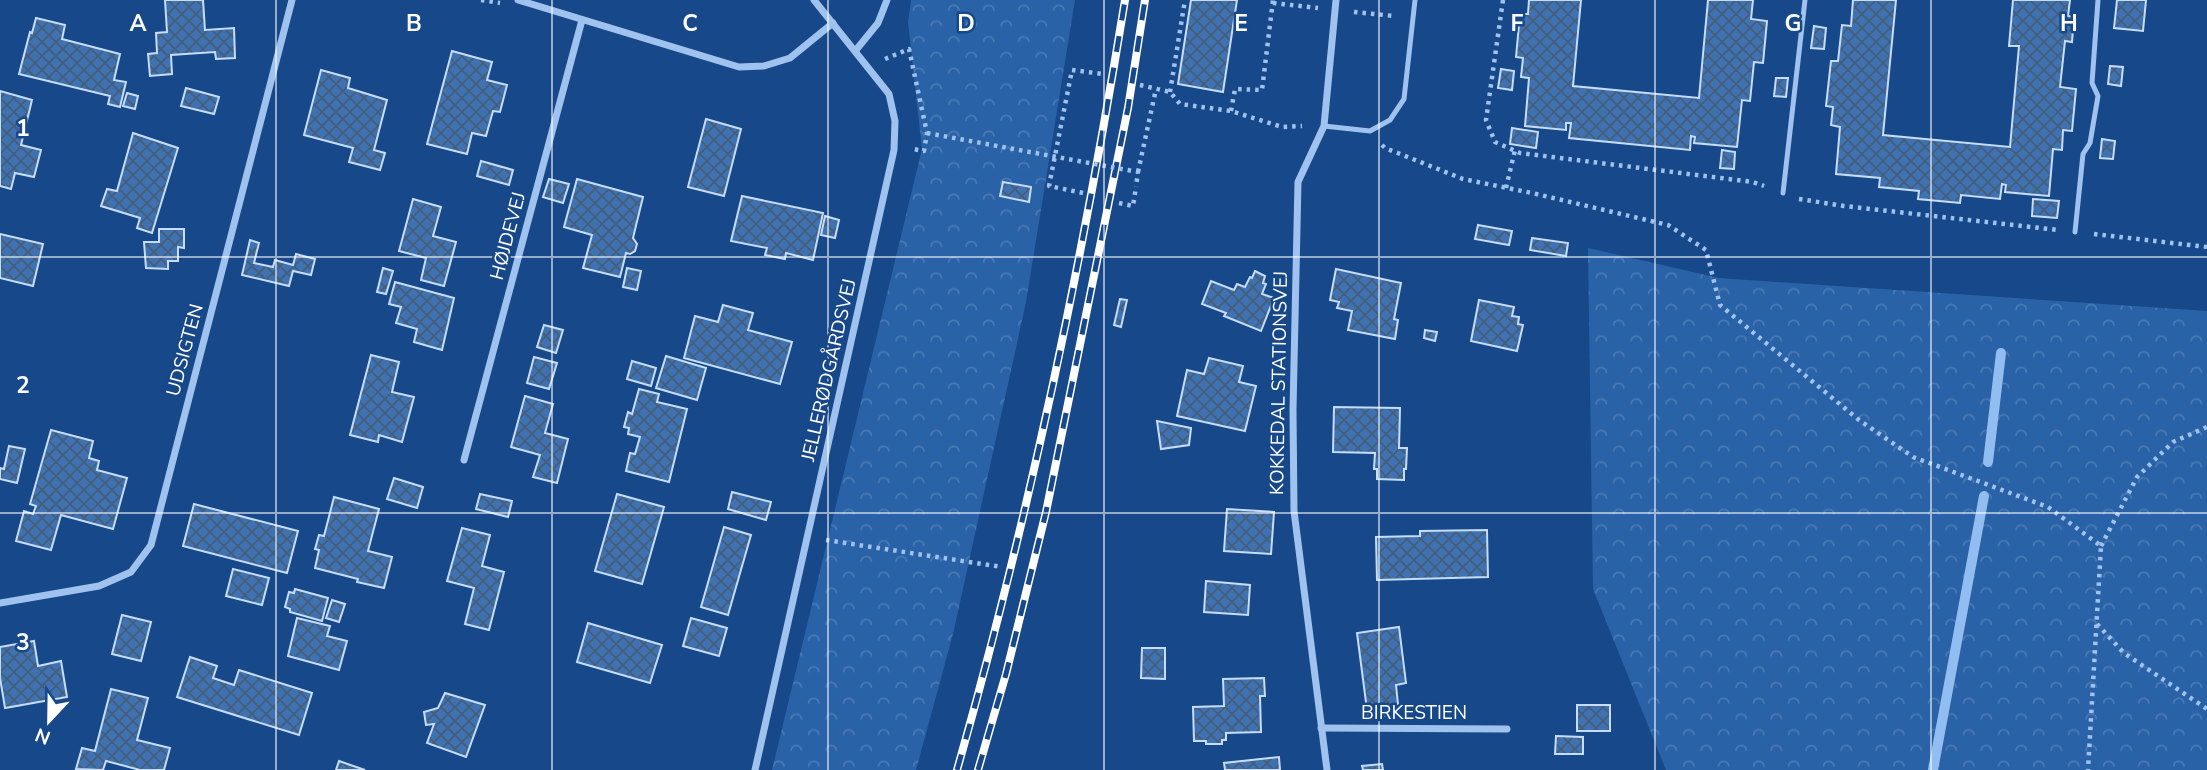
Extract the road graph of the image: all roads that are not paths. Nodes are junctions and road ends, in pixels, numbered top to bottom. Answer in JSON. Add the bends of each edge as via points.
{"nodes":[{"id":1,"x":292,"y":0,"type":"edge"},
{"id":2,"x":519,"y":0,"type":"edge"},
{"id":3,"x":814,"y":0,"type":"edge"},
{"id":4,"x":887,"y":0,"type":"edge"},
{"id":5,"x":1336,"y":0,"type":"edge"},
{"id":6,"x":1415,"y":0,"type":"edge"},
{"id":7,"x":1805,"y":0,"type":"edge"},
{"id":8,"x":2098,"y":0,"type":"edge"},
{"id":9,"x":582,"y":20,"type":"junction"},
{"id":10,"x":833,"y":23,"type":"junction"},
{"id":11,"x":856,"y":50,"type":"junction"},
{"id":12,"x":1324,"y":126,"type":"junction"},
{"id":13,"x":1783,"y":193,"type":"dead end"},
{"id":14,"x":2075,"y":232,"type":"dead end"},
{"id":15,"x":464,"y":460,"type":"dead end"},
{"id":16,"x":0,"y":603,"type":"edge"},
{"id":17,"x":1321,"y":728,"type":"junction"},
{"id":18,"x":1507,"y":729,"type":"dead end"},
{"id":19,"x":755,"y":770,"type":"edge"},
{"id":20,"x":1327,"y":770,"type":"edge"}],
"edges":[{"from":1,"to":16,"type":"street","name":"UDSIGTEN","via":[[151,545],[131,572],[99,586]]},
{"from":2,"to":9,"type":"street"},
{"from":3,"to":10,"type":"street","name":"JELLERØDGÅRDSVEJ"},
{"from":4,"to":11,"type":"street","via":[[878,23]]},
{"from":5,"to":12,"type":"street","name":"KOKKEDAL STATIONSVEJ"},
{"from":6,"to":12,"type":"lane","via":[[1404,99],[1390,120],[1370,131]]},
{"from":7,"to":13,"type":"lane"},
{"from":8,"to":14,"type":"lane","via":[[2092,83],[2098,96],[2090,143],[2083,154]]},
{"from":9,"to":10,"type":"street","via":[[739,67],[790,58]]},
{"from":9,"to":15,"type":"street","name":"HØJDEVEJ"},
{"from":10,"to":11,"type":"street","name":"JELLERØDGÅRDSVEJ"},
{"from":11,"to":19,"type":"street","name":"JELLERØDGÅRDSVEJ","via":[[889,94],[895,121],[894,150]]},
{"from":12,"to":17,"type":"street","name":"KOKKEDAL STATIONSVEJ","via":[[1298,182],[1293,411],[1294,511]]},
{"from":17,"to":18,"type":"street","name":"BIRKESTIEN"},
{"from":17,"to":20,"type":"street","name":"KOKKEDAL STATIONSVEJ"}]}
